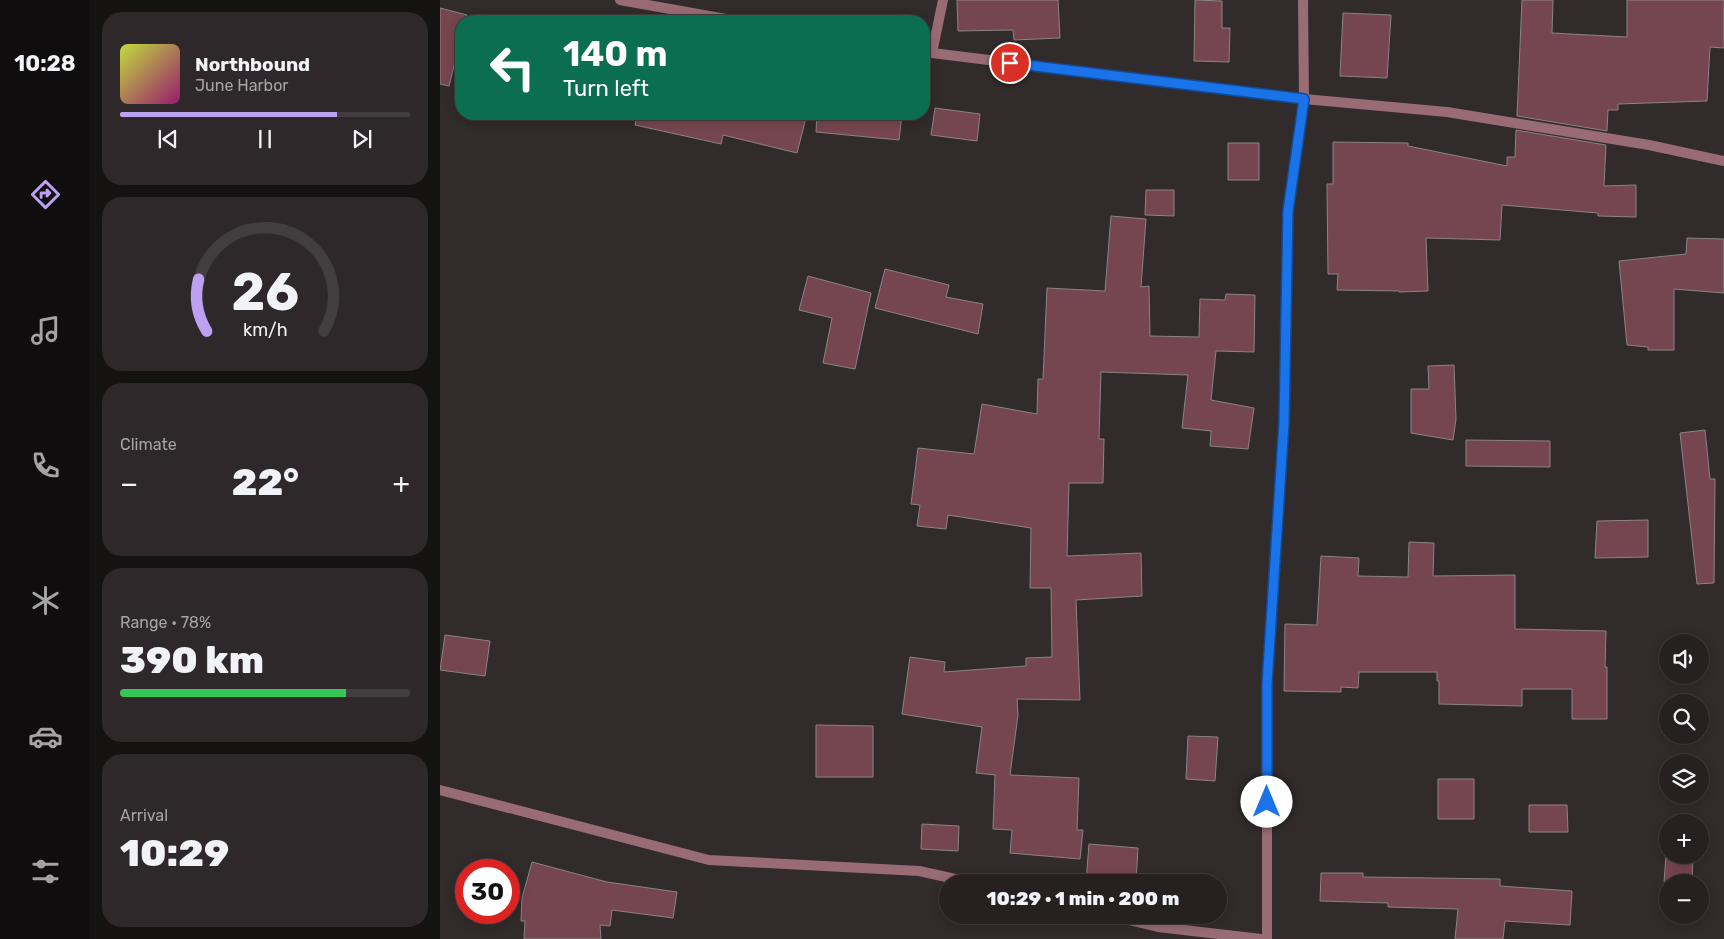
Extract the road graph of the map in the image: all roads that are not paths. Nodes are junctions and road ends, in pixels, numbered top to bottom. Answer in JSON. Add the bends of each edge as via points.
{"nodes":[{"id":1,"x":620,"y":0,"type":"edge"},
{"id":2,"x":943,"y":0,"type":"edge"},
{"id":3,"x":1303,"y":0,"type":"edge"},
{"id":4,"x":704,"y":15,"type":"edge"},
{"id":5,"x":930,"y":46,"type":"edge"},
{"id":6,"x":930,"y":53,"type":"edge"},
{"id":7,"x":1304,"y":99,"type":"junction"},
{"id":8,"x":1724,"y":161,"type":"edge"},
{"id":9,"x":440,"y":790,"type":"edge"},
{"id":10,"x":939,"y":875,"type":"edge"},
{"id":11,"x":1149,"y":924,"type":"edge"},
{"id":12,"x":1261,"y":939,"type":"edge"},
{"id":13,"x":1268,"y":939,"type":"edge"}],
"edges":[{"from":1,"to":4,"type":"street"},
{"from":2,"to":5,"type":"street"},
{"from":3,"to":7,"type":"street"},
{"from":6,"to":7,"type":"street"},
{"from":7,"to":8,"type":"street","via":[[1447,112]]},
{"from":7,"to":13,"type":"street","via":[[1288,211],[1284,423],[1267,684]]},
{"from":9,"to":10,"type":"street","via":[[709,860],[919,871]]},
{"from":11,"to":12,"type":"street"}]}
